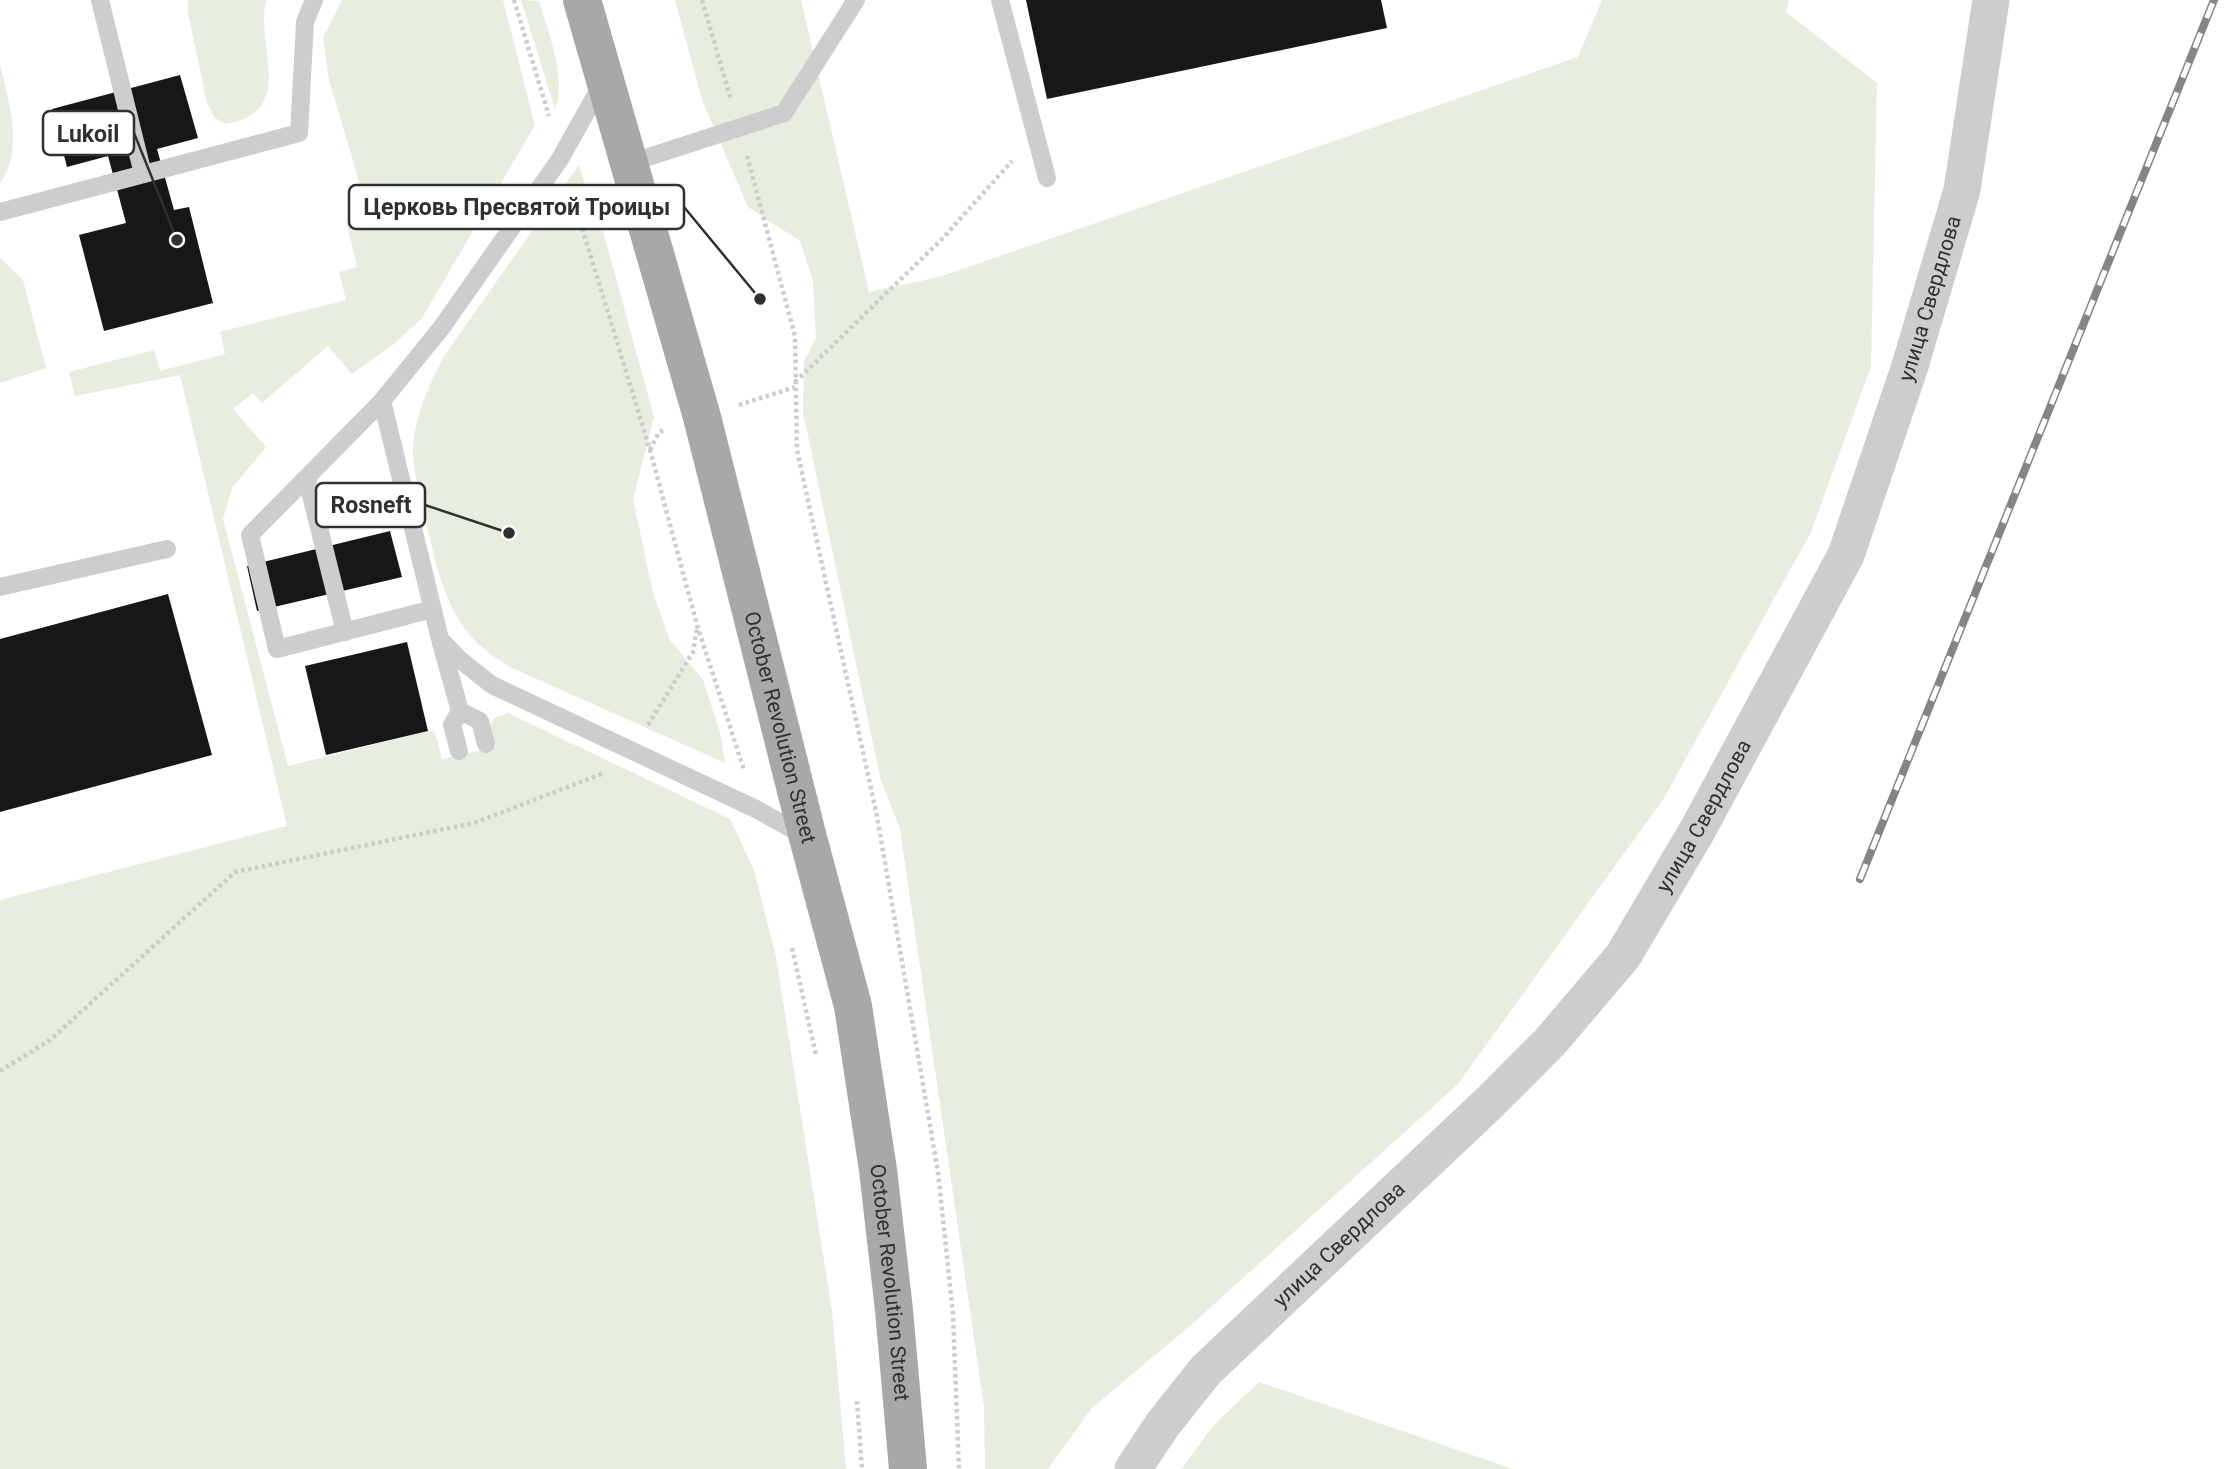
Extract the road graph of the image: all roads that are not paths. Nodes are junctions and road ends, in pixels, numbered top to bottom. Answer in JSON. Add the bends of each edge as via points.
{"nodes":[{"id":1,"x":100,"y":0,"type":"edge"},
{"id":2,"x":314,"y":0,"type":"edge"},
{"id":3,"x":582,"y":0,"type":"edge"},
{"id":4,"x":856,"y":0,"type":"edge"},
{"id":5,"x":1000,"y":0,"type":"edge"},
{"id":6,"x":1991,"y":0,"type":"edge"},
{"id":7,"x":603,"y":81,"type":"junction"},
{"id":8,"x":630,"y":163,"type":"junction"},
{"id":9,"x":143,"y":174,"type":"junction"},
{"id":10,"x":1047,"y":178,"type":"dead end"},
{"id":11,"x":0,"y":212,"type":"edge"},
{"id":12,"x":382,"y":401,"type":"junction"},
{"id":13,"x":307,"y":479,"type":"junction"},
{"id":14,"x":167,"y":549,"type":"dead end"},
{"id":15,"x":0,"y":587,"type":"edge"},
{"id":16,"x":433,"y":609,"type":"junction"},
{"id":17,"x":345,"y":632,"type":"junction"},
{"id":18,"x":440,"y":639,"type":"junction"},
{"id":19,"x":460,"y":711,"type":"junction"},
{"id":20,"x":486,"y":744,"type":"dead end"},
{"id":21,"x":459,"y":751,"type":"dead end"},
{"id":22,"x":808,"y":838,"type":"junction"},
{"id":23,"x":908,"y":1469,"type":"edge"},
{"id":24,"x":1133,"y":1469,"type":"edge"}],
"edges":[{"from":1,"to":9,"type":"lane"},
{"from":2,"to":9,"type":"lane","via":[[305,22],[299,133]]},
{"from":3,"to":7,"type":"main road","name":"October Revolution Street"},
{"from":4,"to":8,"type":"lane","via":[[784,113]]},
{"from":5,"to":10,"type":"lane"},
{"from":6,"to":24,"type":"street","name":"улица Свердлова","via":[[1962,190],[1910,366],[1846,555],[1697,831],[1623,956],[1550,1042],[1206,1370]]},
{"from":7,"to":8,"type":"main road","name":"October Revolution Street"},
{"from":7,"to":12,"type":"lane","via":[[560,159],[442,327]]},
{"from":8,"to":22,"type":"main road","name":"October Revolution Street","via":[[702,417]]},
{"from":9,"to":11,"type":"lane"},
{"from":12,"to":13,"type":"lane"},
{"from":12,"to":16,"type":"lane"},
{"from":13,"to":17,"type":"lane"},
{"from":13,"to":17,"type":"lane","via":[[250,535],[277,649]]},
{"from":14,"to":15,"type":"lane"},
{"from":16,"to":17,"type":"lane"},
{"from":16,"to":18,"type":"lane"},
{"from":18,"to":19,"type":"lane"},
{"from":18,"to":22,"type":"lane","via":[[492,685],[756,808]]},
{"from":19,"to":20,"type":"lane","via":[[480,721]]},
{"from":19,"to":21,"type":"lane","via":[[452,725]]},
{"from":22,"to":23,"type":"main road","name":"October Revolution Street","via":[[853,1006],[878,1170]]}]}
